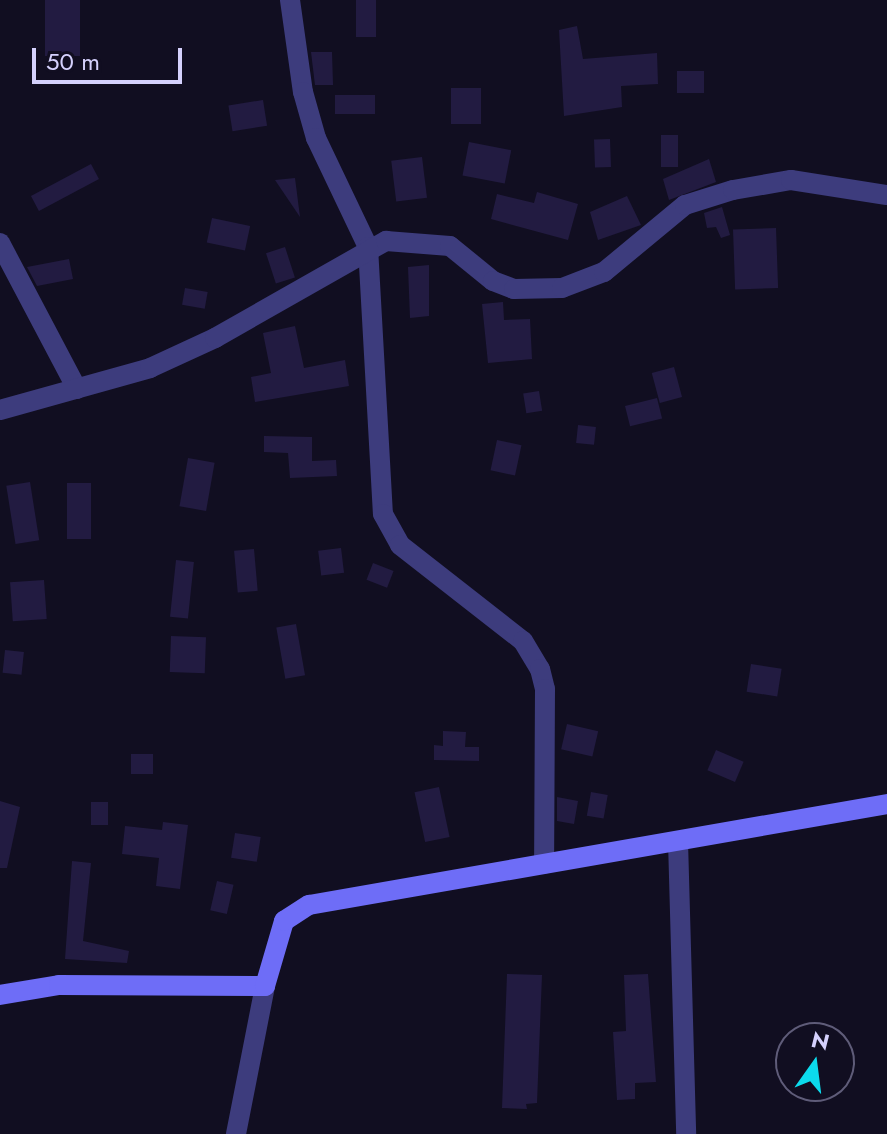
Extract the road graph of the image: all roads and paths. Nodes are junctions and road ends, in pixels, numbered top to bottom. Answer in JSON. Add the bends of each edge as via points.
{"nodes":[{"id":1,"x":290,"y":0,"type":"edge"},
{"id":2,"x":887,"y":195,"type":"edge"},
{"id":3,"x":0,"y":243,"type":"edge"},
{"id":4,"x":368,"y":247,"type":"junction"},
{"id":5,"x":77,"y":389,"type":"junction"},
{"id":6,"x":0,"y":410,"type":"edge"},
{"id":7,"x":887,"y":804,"type":"edge"},
{"id":8,"x":678,"y":841,"type":"junction"},
{"id":9,"x":544,"y":864,"type":"junction"},
{"id":10,"x":265,"y":986,"type":"junction"},
{"id":11,"x":0,"y":995,"type":"edge"},
{"id":12,"x":236,"y":1134,"type":"edge"},
{"id":13,"x":686,"y":1134,"type":"edge"}],
"edges":[{"from":1,"to":4,"type":"street","via":[[303,92],[316,138]]},
{"from":2,"to":4,"type":"street","via":[[791,180],[733,190],[685,205],[604,272],[562,288],[514,289],[493,281],[450,246],[412,240]]},
{"from":3,"to":5,"type":"street"},
{"from":4,"to":5,"type":"street","via":[[336,272],[215,338],[150,368]]},
{"from":4,"to":9,"type":"street","via":[[383,514],[400,545],[523,641],[540,669],[545,689]]},
{"from":5,"to":6,"type":"street"},
{"from":7,"to":8,"type":"street"},
{"from":8,"to":9,"type":"street"},
{"from":8,"to":13,"type":"street"},
{"from":9,"to":10,"type":"street","via":[[292,911],[284,921]]},
{"from":10,"to":11,"type":"street","via":[[59,985]]},
{"from":10,"to":12,"type":"street"}]}
